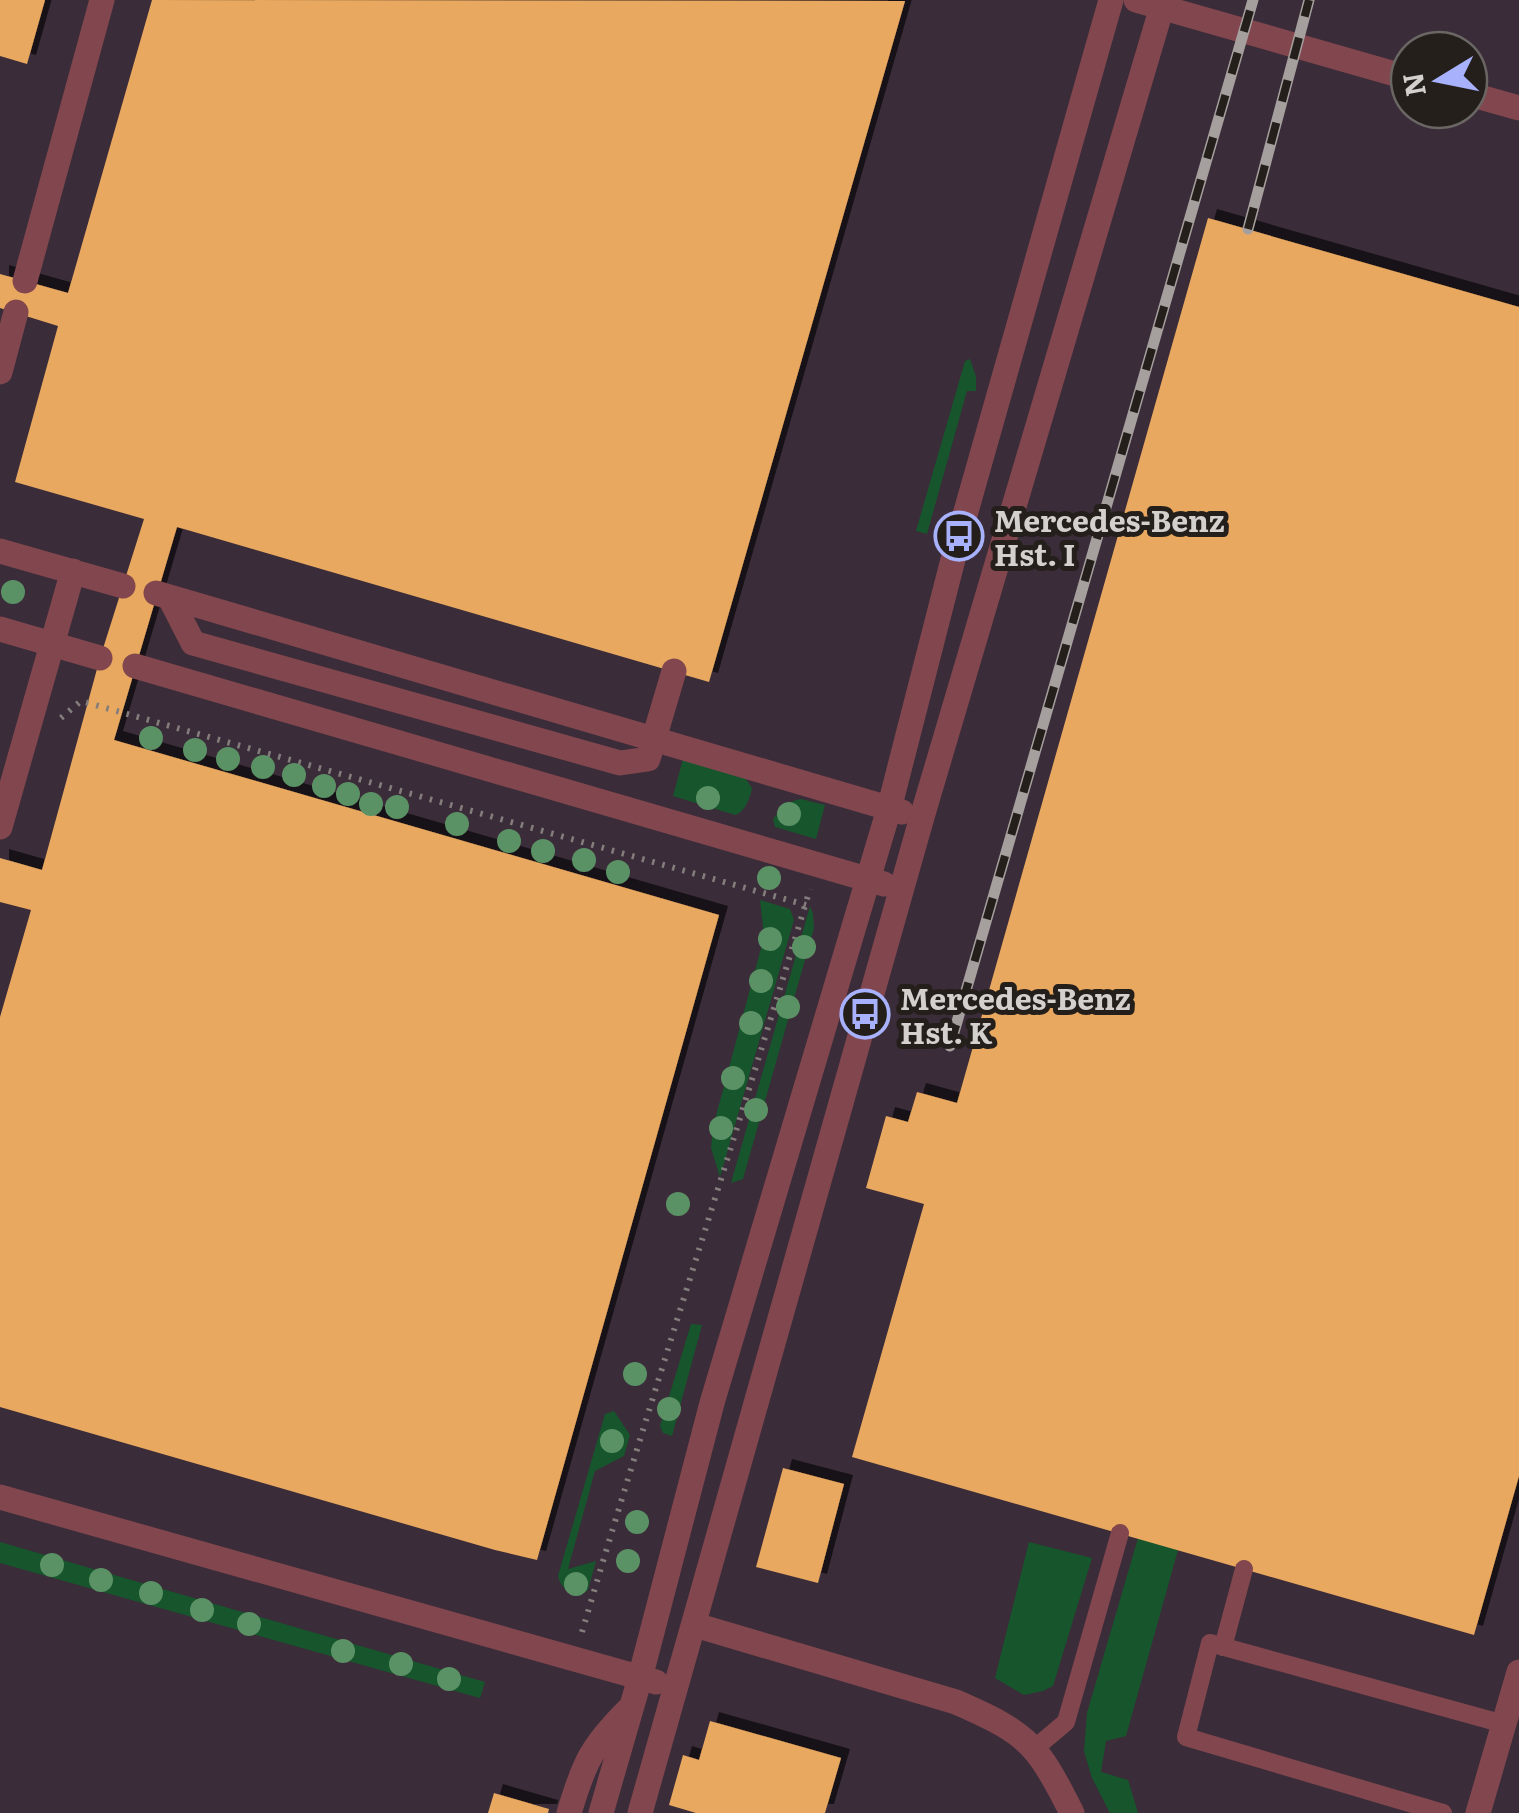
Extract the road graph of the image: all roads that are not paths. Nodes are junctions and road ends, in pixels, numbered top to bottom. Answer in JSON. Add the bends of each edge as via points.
{"nodes":[{"id":1,"x":102,"y":0,"type":"edge"},
{"id":2,"x":1111,"y":0,"type":"edge"},
{"id":3,"x":1136,"y":0,"type":"edge"},
{"id":4,"x":1163,"y":4,"type":"edge"},
{"id":5,"x":1389,"y":72,"type":"edge"},
{"id":6,"x":1489,"y":100,"type":"edge"},
{"id":7,"x":1519,"y":108,"type":"edge"},
{"id":8,"x":25,"y":281,"type":"dead end"},
{"id":9,"x":16,"y":312,"type":"dead end"},
{"id":10,"x":0,"y":372,"type":"edge"},
{"id":11,"x":0,"y":551,"type":"edge"},
{"id":12,"x":73,"y":571,"type":"junction"},
{"id":13,"x":123,"y":586,"type":"dead end"},
{"id":14,"x":0,"y":629,"type":"edge"},
{"id":15,"x":52,"y":644,"type":"junction"},
{"id":16,"x":100,"y":658,"type":"dead end"},
{"id":17,"x":135,"y":666,"type":"dead end"},
{"id":18,"x":674,"y":672,"type":"dead end"},
{"id":19,"x":890,"y":809,"type":"junction"},
{"id":20,"x":922,"y":817,"type":"junction"},
{"id":21,"x":0,"y":827,"type":"edge"},
{"id":22,"x":868,"y":879,"type":"junction"},
{"id":23,"x":901,"y":889,"type":"junction"},
{"id":24,"x":0,"y":1497,"type":"edge"},
{"id":25,"x":1120,"y":1533,"type":"dead end"},
{"id":26,"x":1244,"y":1569,"type":"dead end"},
{"id":27,"x":695,"y":1625,"type":"junction"},
{"id":28,"x":1223,"y":1647,"type":"junction"},
{"id":29,"x":1519,"y":1672,"type":"edge"},
{"id":30,"x":640,"y":1678,"type":"junction"},
{"id":31,"x":676,"y":1687,"type":"junction"},
{"id":32,"x":632,"y":1706,"type":"junction"},
{"id":33,"x":1504,"y":1724,"type":"junction"},
{"id":34,"x":1034,"y":1749,"type":"junction"},
{"id":35,"x":569,"y":1813,"type":"edge"},
{"id":36,"x":601,"y":1813,"type":"edge"},
{"id":37,"x":640,"y":1813,"type":"edge"},
{"id":38,"x":1072,"y":1813,"type":"edge"},
{"id":39,"x":1444,"y":1813,"type":"edge"},
{"id":40,"x":1478,"y":1813,"type":"edge"}],
"edges":[{"from":1,"to":8,"type":"street"},
{"from":2,"to":19,"type":"street","via":[[959,536]]},
{"from":3,"to":4,"type":"street"},
{"from":4,"to":5,"type":"street"},
{"from":4,"to":20,"type":"street"},
{"from":6,"to":7,"type":"street"},
{"from":9,"to":10,"type":"street"},
{"from":11,"to":12,"type":"street"},
{"from":12,"to":13,"type":"street"},
{"from":12,"to":15,"type":"street"},
{"from":14,"to":15,"type":"street"},
{"from":15,"to":16,"type":"street"},
{"from":15,"to":21,"type":"street"},
{"from":17,"to":22,"type":"street"},
{"from":18,"to":19,"type":"street","bridge":true,"via":[[648,760],[620,763],[193,643],[163,595]]},
{"from":19,"to":20,"type":"street"},
{"from":19,"to":22,"type":"street"},
{"from":20,"to":23,"type":"street"},
{"from":22,"to":23,"type":"street"},
{"from":22,"to":30,"type":"street","via":[[712,1403]]},
{"from":23,"to":27,"type":"street"},
{"from":24,"to":30,"type":"street"},
{"from":25,"to":34,"type":"lane","via":[[1066,1722]]},
{"from":26,"to":28,"type":"lane"},
{"from":27,"to":31,"type":"street"},
{"from":27,"to":34,"type":"street","via":[[956,1702]]},
{"from":28,"to":33,"type":"lane"},
{"from":28,"to":39,"type":"lane","via":[[1210,1643],[1186,1737]]},
{"from":29,"to":33,"type":"street"},
{"from":30,"to":31,"type":"street"},
{"from":30,"to":32,"type":"street"},
{"from":31,"to":37,"type":"street"},
{"from":32,"to":35,"type":"street","via":[[591,1752]]},
{"from":32,"to":36,"type":"street"},
{"from":33,"to":40,"type":"street"},
{"from":34,"to":38,"type":"street"}]}
